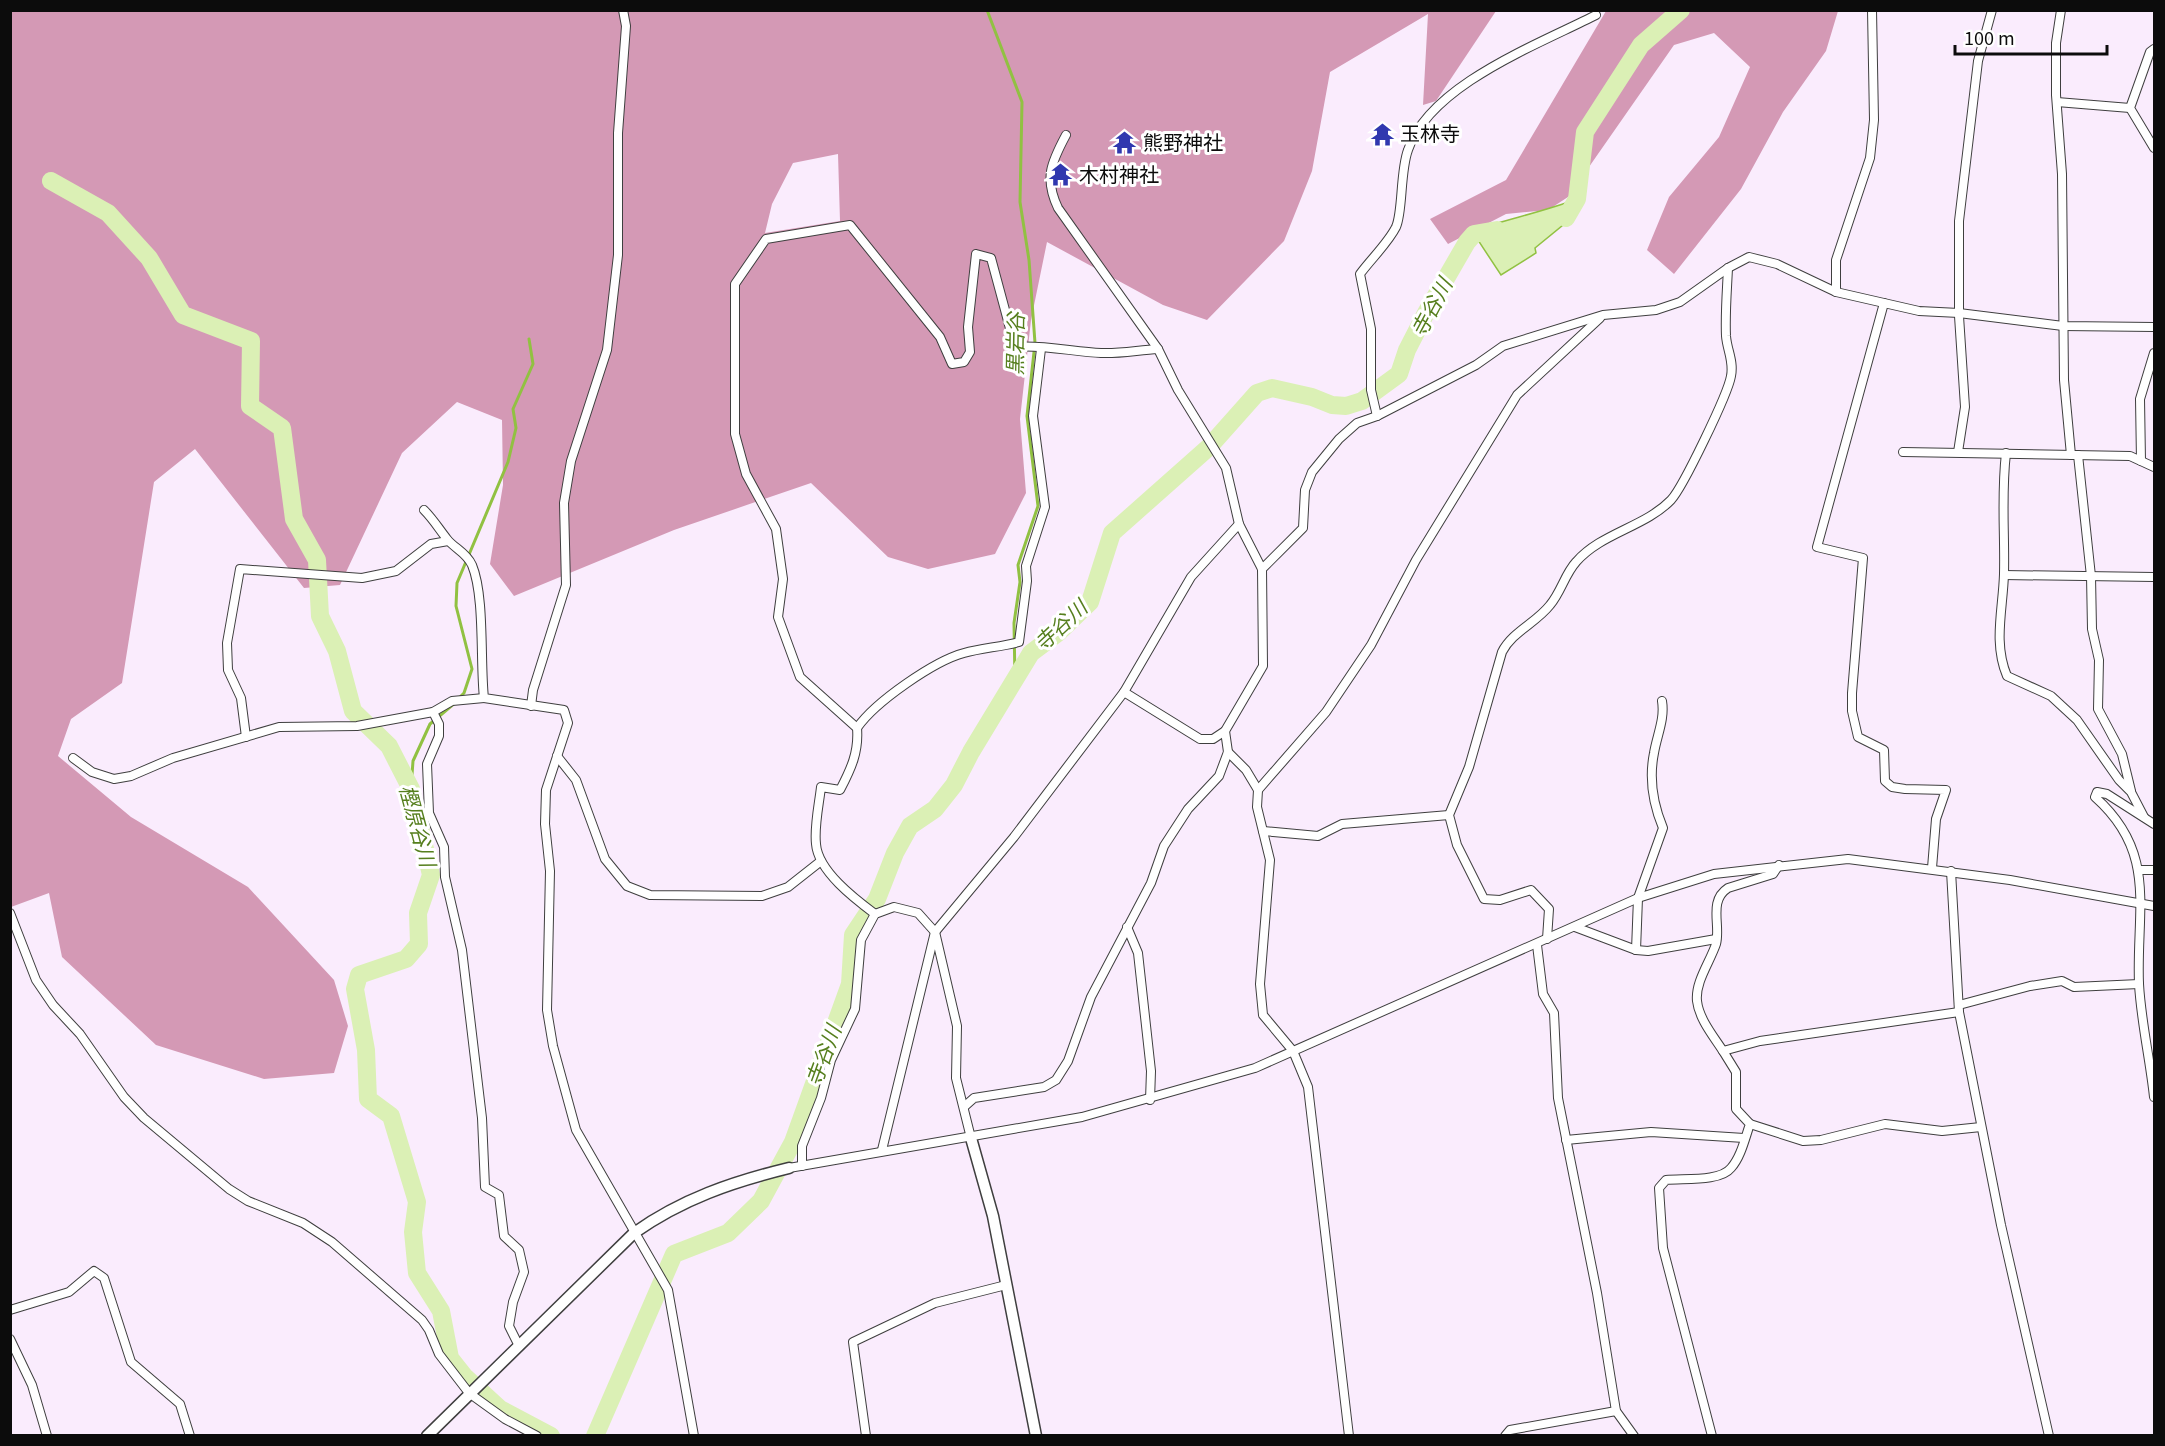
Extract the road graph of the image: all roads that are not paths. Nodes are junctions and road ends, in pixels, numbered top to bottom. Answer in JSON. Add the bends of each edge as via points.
{"nodes":[{"id":1,"x":623,"y":10,"type":"edge"},
{"id":2,"x":1872,"y":10,"type":"edge"},
{"id":3,"x":1992,"y":10,"type":"edge"},
{"id":4,"x":2061,"y":10,"type":"edge"},
{"id":5,"x":1596,"y":15,"type":"dead end"},
{"id":6,"x":2154,"y":49,"type":"edge"},
{"id":7,"x":2056,"y":102,"type":"junction"},
{"id":8,"x":2130,"y":108,"type":"junction"},
{"id":9,"x":1066,"y":135,"type":"dead end"},
{"id":10,"x":2154,"y":148,"type":"edge"},
{"id":11,"x":1728,"y":267,"type":"junction"},
{"id":12,"x":1836,"y":292,"type":"junction"},
{"id":13,"x":1884,"y":303,"type":"junction"},
{"id":14,"x":1959,"y":313,"type":"junction"},
{"id":15,"x":1603,"y":315,"type":"junction"},
{"id":16,"x":2063,"y":326,"type":"junction"},
{"id":17,"x":2154,"y":327,"type":"edge"},
{"id":18,"x":1040,"y":349,"type":"junction"},
{"id":19,"x":1158,"y":349,"type":"junction"},
{"id":20,"x":2154,"y":353,"type":"edge"},
{"id":21,"x":1377,"y":416,"type":"junction"},
{"id":22,"x":1903,"y":452,"type":"dead end"},
{"id":23,"x":1958,"y":452,"type":"junction"},
{"id":24,"x":2007,"y":453,"type":"junction"},
{"id":25,"x":2075,"y":455,"type":"junction"},
{"id":26,"x":2141,"y":461,"type":"junction"},
{"id":27,"x":2154,"y":467,"type":"edge"},
{"id":28,"x":424,"y":510,"type":"dead end"},
{"id":29,"x":1239,"y":524,"type":"junction"},
{"id":30,"x":448,"y":541,"type":"junction"},
{"id":31,"x":1262,"y":569,"type":"junction"},
{"id":32,"x":2004,"y":575,"type":"junction"},
{"id":33,"x":2091,"y":576,"type":"junction"},
{"id":34,"x":2154,"y":577,"type":"edge"},
{"id":35,"x":1124,"y":692,"type":"junction"},
{"id":36,"x":484,"y":698,"type":"junction"},
{"id":37,"x":1662,"y":701,"type":"dead end"},
{"id":38,"x":531,"y":706,"type":"junction"},
{"id":39,"x":433,"y":712,"type":"junction"},
{"id":40,"x":857,"y":728,"type":"junction"},
{"id":41,"x":1225,"y":731,"type":"junction"},
{"id":42,"x":246,"y":737,"type":"junction"},
{"id":43,"x":1228,"y":752,"type":"junction"},
{"id":44,"x":557,"y":756,"type":"junction"},
{"id":45,"x":74,"y":758,"type":"dead end"},
{"id":46,"x":1258,"y":789,"type":"junction"},
{"id":47,"x":2131,"y":792,"type":"junction"},
{"id":48,"x":1449,"y":815,"type":"junction"},
{"id":49,"x":2144,"y":817,"type":"junction"},
{"id":50,"x":2154,"y":824,"type":"edge"},
{"id":51,"x":1263,"y":831,"type":"junction"},
{"id":52,"x":821,"y":861,"type":"junction"},
{"id":53,"x":1779,"y":865,"type":"junction"},
{"id":54,"x":1932,"y":868,"type":"junction"},
{"id":55,"x":2138,"y":870,"type":"junction"},
{"id":56,"x":2154,"y":870,"type":"edge"},
{"id":57,"x":1951,"y":871,"type":"junction"},
{"id":58,"x":1638,"y":898,"type":"junction"},
{"id":59,"x":2140,"y":904,"type":"junction"},
{"id":60,"x":2154,"y":906,"type":"edge"},
{"id":61,"x":10,"y":913,"type":"edge"},
{"id":62,"x":875,"y":914,"type":"junction"},
{"id":63,"x":1126,"y":927,"type":"junction"},
{"id":64,"x":1575,"y":927,"type":"junction"},
{"id":65,"x":935,"y":933,"type":"junction"},
{"id":66,"x":1547,"y":939,"type":"junction"},
{"id":67,"x":1716,"y":939,"type":"junction"},
{"id":68,"x":1537,"y":945,"type":"junction"},
{"id":69,"x":1636,"y":950,"type":"junction"},
{"id":70,"x":2139,"y":984,"type":"junction"},
{"id":71,"x":1959,"y":1009,"type":"junction"},
{"id":72,"x":2152,"y":1050,"type":"edge"},
{"id":73,"x":1293,"y":1051,"type":"junction"},
{"id":74,"x":1723,"y":1051,"type":"junction"},
{"id":75,"x":2154,"y":1097,"type":"edge"},
{"id":76,"x":1149,"y":1100,"type":"junction"},
{"id":77,"x":965,"y":1106,"type":"junction"},
{"id":78,"x":1750,"y":1124,"type":"junction"},
{"id":79,"x":1981,"y":1127,"type":"junction"},
{"id":80,"x":971,"y":1138,"type":"junction"},
{"id":81,"x":1744,"y":1138,"type":"junction"},
{"id":82,"x":1566,"y":1140,"type":"junction"},
{"id":83,"x":882,"y":1150,"type":"junction"},
{"id":84,"x":802,"y":1166,"type":"junction"},
{"id":85,"x":789,"y":1168,"type":"joint"},
{"id":86,"x":634,"y":1233,"type":"junction"},
{"id":87,"x":1006,"y":1285,"type":"junction"},
{"id":88,"x":10,"y":1310,"type":"edge"},
{"id":89,"x":10,"y":1339,"type":"edge"},
{"id":90,"x":519,"y":1346,"type":"junction"},
{"id":91,"x":22,"y":1365,"type":"junction"},
{"id":92,"x":10,"y":1367,"type":"edge"},
{"id":93,"x":469,"y":1393,"type":"junction"},
{"id":94,"x":1616,"y":1411,"type":"junction"},
{"id":95,"x":47,"y":1436,"type":"edge"},
{"id":96,"x":190,"y":1436,"type":"edge"},
{"id":97,"x":427,"y":1436,"type":"edge"},
{"id":98,"x":537,"y":1436,"type":"edge"},
{"id":99,"x":694,"y":1436,"type":"edge"},
{"id":100,"x":866,"y":1436,"type":"edge"},
{"id":101,"x":1036,"y":1436,"type":"edge"},
{"id":102,"x":1349,"y":1436,"type":"edge"},
{"id":103,"x":1505,"y":1436,"type":"edge"},
{"id":104,"x":1634,"y":1436,"type":"edge"},
{"id":105,"x":1712,"y":1436,"type":"edge"},
{"id":106,"x":2049,"y":1436,"type":"edge"}],
"edges":[{"from":1,"to":38,"type":"street","via":[[626,26],[618,133],[618,255],[612,316],[607,350],[572,460],[564,502],[566,585]]},
{"from":2,"to":12,"type":"street","via":[[1874,120],[1870,158],[1836,260]]},
{"from":3,"to":14,"type":"street","via":[[1978,61],[1959,221]]},
{"from":4,"to":7,"type":"street","via":[[2056,43]]},
{"from":5,"to":21,"type":"street","via":[[1457,88],[1423,120],[1408,148],[1402,172],[1397,225],[1360,274],[1371,329],[1372,394]]},
{"from":6,"to":8,"type":"street"},
{"from":7,"to":8,"type":"street"},
{"from":7,"to":16,"type":"street","via":[[2062,174]]},
{"from":8,"to":10,"type":"street"},
{"from":9,"to":19,"type":"street","via":[[1055,157],[1048,187],[1058,208]]},
{"from":11,"to":12,"type":"street","via":[[1749,257],[1777,264]]},
{"from":11,"to":15,"type":"street","via":[[1680,302],[1656,310]]},
{"from":11,"to":48,"type":"street","via":[[1726,339],[1732,356],[1731,377],[1701,446],[1672,499],[1575,563],[1551,604],[1508,640],[1469,767]]},
{"from":12,"to":13,"type":"street"},
{"from":13,"to":14,"type":"street","via":[[1918,311]]},
{"from":13,"to":54,"type":"street","via":[[1816,547],[1863,558],[1852,711],[1858,737],[1884,750],[1885,781],[1892,787],[1946,790],[1936,819]]},
{"from":14,"to":16,"type":"street"},
{"from":14,"to":23,"type":"street","via":[[1965,407]]},
{"from":15,"to":21,"type":"street","via":[[1503,346],[1476,365]]},
{"from":15,"to":46,"type":"street","via":[[1517,395],[1326,712]]},
{"from":16,"to":17,"type":"street"},
{"from":16,"to":25,"type":"street"},
{"from":18,"to":19,"type":"street","via":[[1104,353]]},
{"from":18,"to":40,"type":"street","via":[[1033,416],[1045,507],[1026,566],[1019,642],[961,654],[900,687],[868,713]]},
{"from":18,"to":40,"type":"street","via":[[1030,345],[1015,347],[992,258],[976,254],[968,327],[970,352],[964,362],[952,364],[940,337],[850,225],[766,239],[735,284],[735,434],[746,474],[776,528],[783,579],[778,617],[800,676]]},
{"from":19,"to":29,"type":"street","via":[[1226,468]]},
{"from":20,"to":26,"type":"street","via":[[2140,399]]},
{"from":21,"to":31,"type":"street","via":[[1357,423],[1312,472],[1305,490],[1302,528]]},
{"from":22,"to":23,"type":"street"},
{"from":23,"to":24,"type":"street"},
{"from":24,"to":25,"type":"street"},
{"from":24,"to":32,"type":"street","via":[[2002,490]]},
{"from":25,"to":26,"type":"street","via":[[2130,456]]},
{"from":25,"to":33,"type":"street"},
{"from":26,"to":27,"type":"street"},
{"from":28,"to":30,"type":"street"},
{"from":29,"to":31,"type":"street"},
{"from":29,"to":35,"type":"street","via":[[1191,577]]},
{"from":30,"to":36,"type":"street","via":[[473,566]]},
{"from":30,"to":42,"type":"street","via":[[431,544],[396,571],[362,578],[240,569],[227,642],[228,670],[241,698]]},
{"from":31,"to":41,"type":"street","via":[[1263,666]]},
{"from":32,"to":33,"type":"street"},
{"from":32,"to":47,"type":"street","via":[[1999,639],[2007,676],[2051,696],[2077,720],[2118,780]]},
{"from":33,"to":34,"type":"street"},
{"from":33,"to":47,"type":"street","via":[[2092,629],[2099,660],[2098,709],[2122,754]]},
{"from":35,"to":41,"type":"street","via":[[1200,739],[1213,739]]},
{"from":35,"to":65,"type":"street"},
{"from":36,"to":38,"type":"street"},
{"from":36,"to":39,"type":"street","via":[[452,701]]},
{"from":37,"to":58,"type":"street","via":[[1664,712],[1653,755],[1653,804],[1663,828]]},
{"from":38,"to":44,"type":"street","via":[[564,711],[568,723]]},
{"from":39,"to":42,"type":"street","via":[[357,726],[279,727]]},
{"from":39,"to":90,"type":"street","via":[[439,736],[427,764],[429,813],[444,847],[445,877],[462,950],[482,1118],[484,1187],[500,1195],[504,1236],[519,1250],[524,1272],[509,1326]]},
{"from":40,"to":52,"type":"street","via":[[854,763],[840,790],[821,787],[816,845]]},
{"from":41,"to":43,"type":"street"},
{"from":42,"to":45,"type":"street","via":[[114,779],[92,772]]},
{"from":43,"to":46,"type":"street"},
{"from":43,"to":63,"type":"street","via":[[1219,776],[1188,809],[1164,846],[1151,883]]},
{"from":44,"to":52,"type":"street","via":[[576,780],[605,859],[627,886],[650,896],[762,896],[788,887]]},
{"from":44,"to":86,"type":"street","via":[[546,789],[550,871],[547,1010],[576,1130]]},
{"from":46,"to":51,"type":"street","via":[[1257,807]]},
{"from":47,"to":49,"type":"street"},
{"from":48,"to":51,"type":"street","via":[[1342,824],[1318,836]]},
{"from":48,"to":66,"type":"street","via":[[1457,845],[1484,898],[1500,900],[1531,890],[1549,909]]},
{"from":49,"to":50,"type":"street"},
{"from":49,"to":55,"type":"street","via":[[2097,792],[2095,797],[2131,842]]},
{"from":51,"to":73,"type":"street","via":[[1270,860],[1260,984],[1263,1015]]},
{"from":52,"to":62,"type":"street","via":[[847,892]]},
{"from":53,"to":54,"type":"street","via":[[1848,859]]},
{"from":53,"to":58,"type":"street","via":[[1714,874]]},
{"from":53,"to":67,"type":"street","via":[[1773,874],[1722,892],[1715,913]]},
{"from":54,"to":57,"type":"street"},
{"from":55,"to":56,"type":"street"},
{"from":55,"to":59,"type":"street"},
{"from":57,"to":59,"type":"street"},
{"from":57,"to":71,"type":"street"},
{"from":58,"to":64,"type":"street"},
{"from":58,"to":69,"type":"street"},
{"from":59,"to":60,"type":"street"},
{"from":59,"to":70,"type":"street"},
{"from":61,"to":93,"type":"street","via":[[36,980],[144,1118],[229,1189],[303,1223],[332,1242],[422,1320],[439,1354]]},
{"from":62,"to":65,"type":"street","via":[[894,907],[918,913]]},
{"from":62,"to":84,"type":"street","via":[[861,940],[855,1009],[831,1060],[802,1146]]},
{"from":63,"to":76,"type":"street","via":[[1138,953],[1151,1071]]},
{"from":63,"to":77,"type":"street","via":[[1091,997],[1068,1061],[1056,1080],[1044,1087],[974,1098]]},
{"from":64,"to":66,"type":"street"},
{"from":64,"to":69,"type":"street"},
{"from":65,"to":77,"type":"street","via":[[957,1026],[956,1078]]},
{"from":65,"to":83,"type":"street"},
{"from":66,"to":68,"type":"street"},
{"from":67,"to":69,"type":"street"},
{"from":67,"to":74,"type":"street","via":[[1697,1001]]},
{"from":68,"to":73,"type":"street"},
{"from":68,"to":82,"type":"street","via":[[1543,994],[1554,1013],[1558,1098]]},
{"from":70,"to":71,"type":"street","via":[[2074,987],[2062,981],[2030,986]]},
{"from":70,"to":72,"type":"street"},
{"from":71,"to":74,"type":"street","via":[[1760,1041]]},
{"from":71,"to":79,"type":"street"},
{"from":72,"to":75,"type":"street"},
{"from":73,"to":76,"type":"street","via":[[1255,1068]]},
{"from":73,"to":102,"type":"street","via":[[1308,1087]]},
{"from":74,"to":78,"type":"street","via":[[1736,1072],[1736,1109]]},
{"from":76,"to":80,"type":"street"},
{"from":77,"to":80,"type":"street","via":[[963,1116]]},
{"from":78,"to":79,"type":"street","via":[[1803,1141],[1885,1124],[1942,1131]]},
{"from":78,"to":81,"type":"street"},
{"from":79,"to":106,"type":"street"},
{"from":80,"to":83,"type":"street"},
{"from":80,"to":87,"type":"street","via":[[993,1216]]},
{"from":81,"to":82,"type":"street","via":[[1652,1132]]},
{"from":81,"to":105,"type":"street","via":[[1730,1170],[1716,1176],[1666,1180],[1659,1188],[1663,1248]]},
{"from":82,"to":94,"type":"street"},
{"from":83,"to":84,"type":"street"},
{"from":84,"to":85,"type":"street"},
{"from":85,"to":86,"type":"street","via":[[690,1198]]},
{"from":86,"to":90,"type":"street"},
{"from":86,"to":99,"type":"street","via":[[668,1290]]},
{"from":87,"to":100,"type":"street","via":[[935,1303],[853,1342]]},
{"from":87,"to":101,"type":"street"},
{"from":88,"to":96,"type":"street","via":[[69,1292],[94,1271],[104,1278],[131,1362],[180,1404]]},
{"from":89,"to":91,"type":"street"},
{"from":90,"to":93,"type":"street"},
{"from":91,"to":92,"type":"street"},
{"from":91,"to":95,"type":"street"},
{"from":93,"to":97,"type":"street"},
{"from":93,"to":98,"type":"street"},
{"from":94,"to":103,"type":"street","via":[[1510,1430]]},
{"from":94,"to":104,"type":"street"}]}
